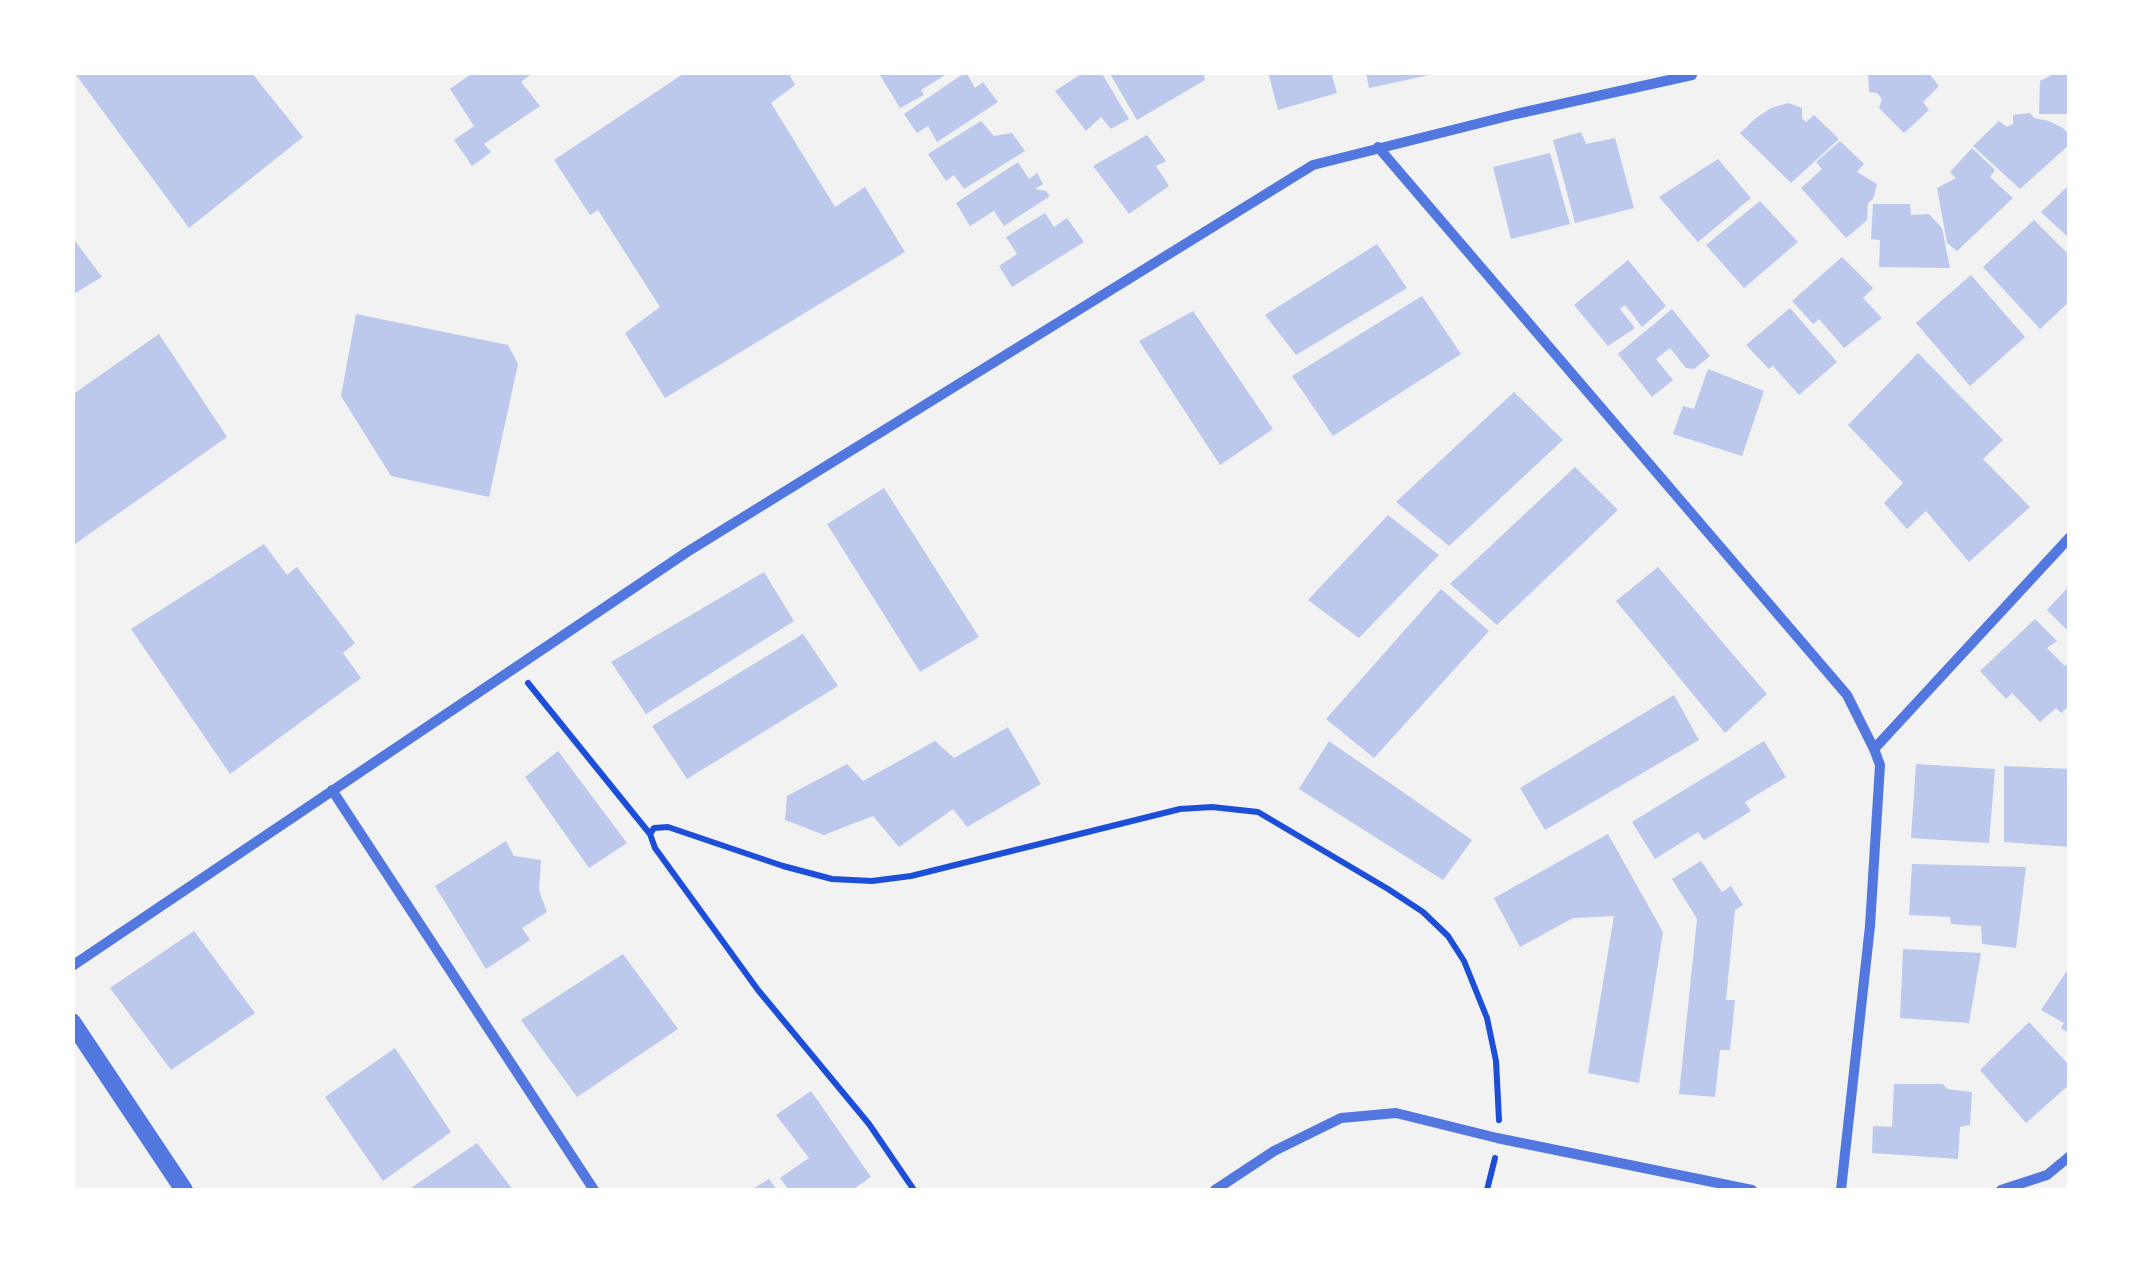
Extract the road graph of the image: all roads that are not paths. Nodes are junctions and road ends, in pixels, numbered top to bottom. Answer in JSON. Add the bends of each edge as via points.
{"nodes":[{"id":1,"x":1692,"y":75,"type":"edge"},
{"id":2,"x":1378,"y":147,"type":"junction"},
{"id":3,"x":2070,"y":537,"type":"edge"},
{"id":4,"x":1874,"y":750,"type":"junction"},
{"id":5,"x":332,"y":790,"type":"junction"},
{"id":6,"x":72,"y":966,"type":"edge"},
{"id":7,"x":72,"y":1022,"type":"edge"},
{"id":8,"x":2070,"y":1156,"type":"edge"},
{"id":9,"x":184,"y":1190,"type":"edge"},
{"id":10,"x":594,"y":1190,"type":"edge"},
{"id":11,"x":1215,"y":1190,"type":"edge"},
{"id":12,"x":1752,"y":1190,"type":"edge"},
{"id":13,"x":1842,"y":1190,"type":"edge"},
{"id":14,"x":2001,"y":1190,"type":"edge"}],
"edges":[{"from":1,"to":2,"type":"street"},
{"from":2,"to":4,"type":"street","via":[[1847,695]]},
{"from":2,"to":5,"type":"street","via":[[1313,165],[687,552]]},
{"from":3,"to":4,"type":"street"},
{"from":4,"to":13,"type":"street","via":[[1880,765],[1870,926]]},
{"from":5,"to":6,"type":"street"},
{"from":5,"to":10,"type":"street"},
{"from":7,"to":9,"type":"street"},
{"from":8,"to":14,"type":"street","via":[[2047,1175]]},
{"from":11,"to":12,"type":"street","via":[[1341,1118],[1396,1114]]}]}
